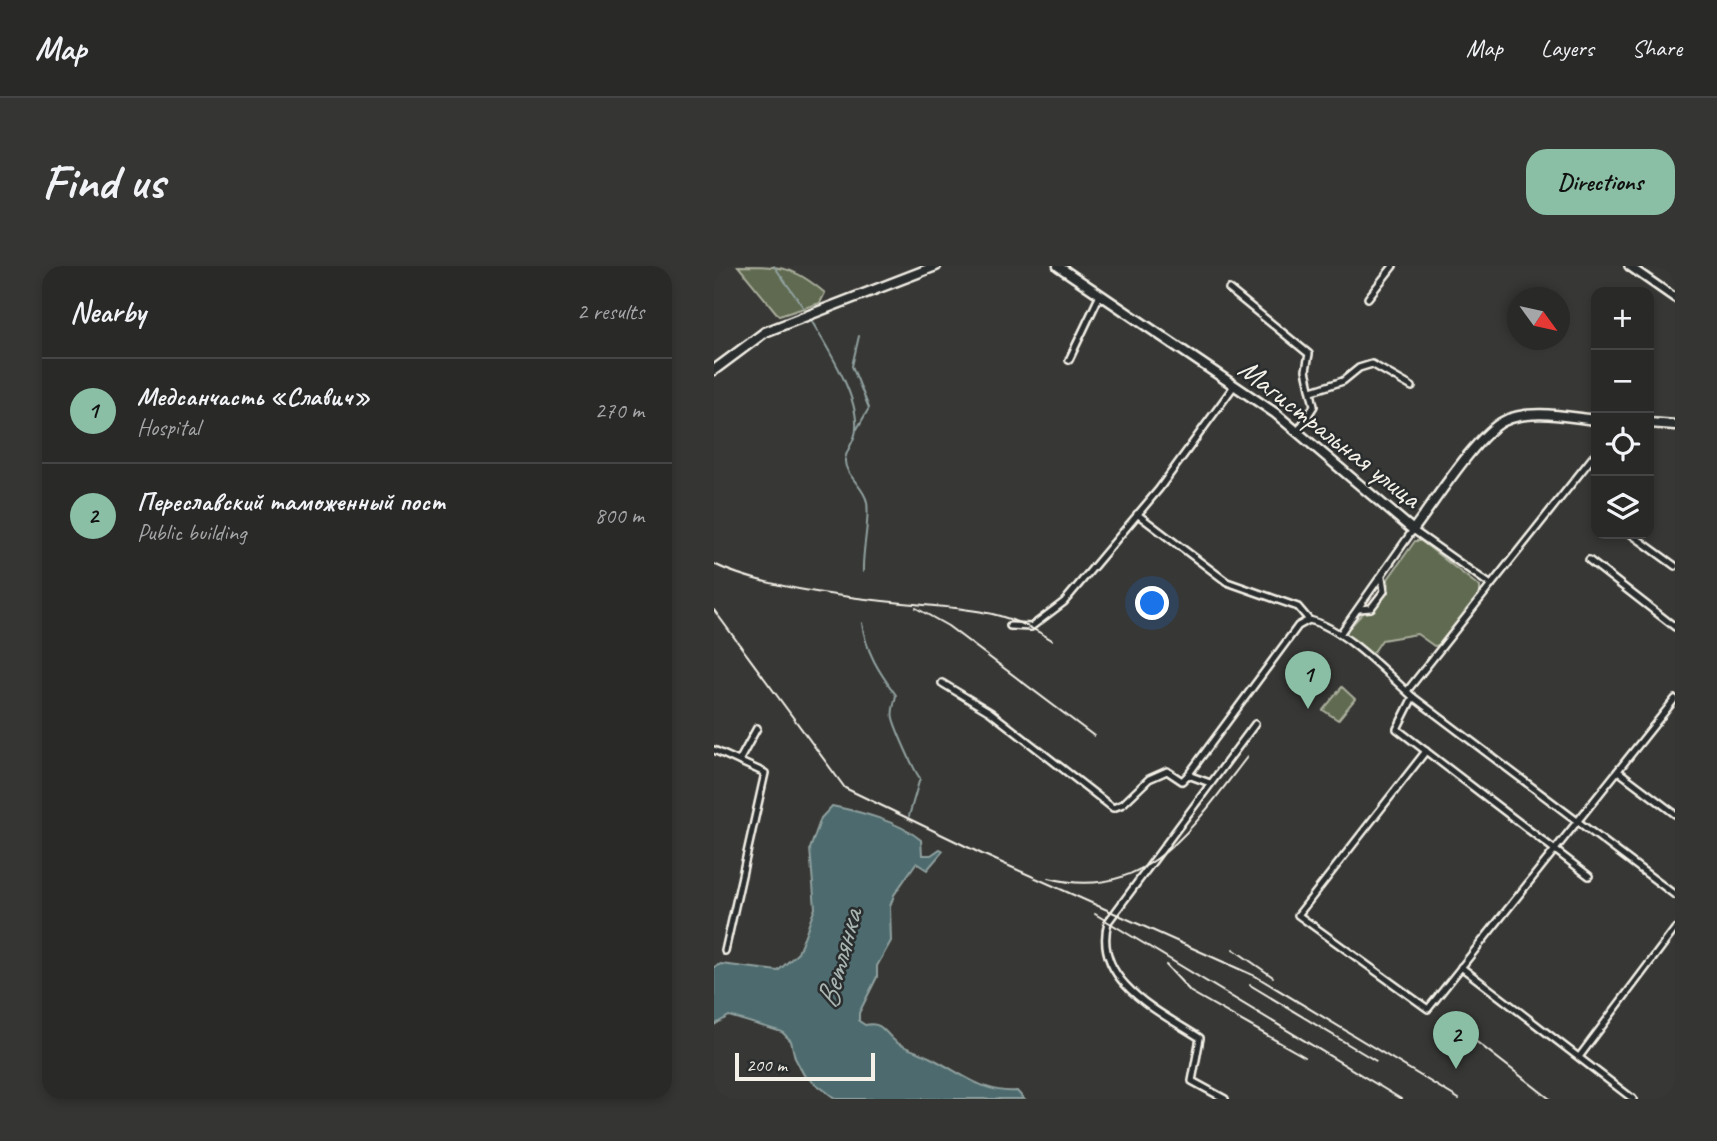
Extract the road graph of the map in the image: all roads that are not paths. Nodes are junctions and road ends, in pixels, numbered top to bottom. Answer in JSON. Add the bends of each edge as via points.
{"nodes":[{"id":1,"x":936,"y":266,"type":"edge"},
{"id":2,"x":1058,"y":266,"type":"edge"},
{"id":3,"x":1393,"y":266,"type":"edge"},
{"id":4,"x":1629,"y":266,"type":"edge"},
{"id":5,"x":1230,"y":289,"type":"dead end"},
{"id":6,"x":1100,"y":295,"type":"junction"},
{"id":7,"x":1368,"y":298,"type":"dead end"},
{"id":8,"x":1675,"y":298,"type":"edge"},
{"id":9,"x":1069,"y":360,"type":"dead end"},
{"id":10,"x":714,"y":370,"type":"edge"},
{"id":11,"x":1234,"y":386,"type":"junction"},
{"id":12,"x":1412,"y":387,"type":"dead end"},
{"id":13,"x":1312,"y":391,"type":"junction"},
{"id":14,"x":1591,"y":420,"type":"edge"},
{"id":15,"x":1654,"y":424,"type":"edge"},
{"id":16,"x":1675,"y":425,"type":"edge"},
{"id":17,"x":1298,"y":431,"type":"junction"},
{"id":18,"x":1591,"y":459,"type":"edge"},
{"id":19,"x":1137,"y":514,"type":"junction"},
{"id":20,"x":1413,"y":530,"type":"junction"},
{"id":21,"x":1638,"y":539,"type":"edge"},
{"id":22,"x":1589,"y":560,"type":"dead end"},
{"id":23,"x":1675,"y":566,"type":"edge"},
{"id":24,"x":1382,"y":577,"type":"junction"},
{"id":25,"x":1491,"y":585,"type":"junction"},
{"id":26,"x":1359,"y":609,"type":"junction"},
{"id":27,"x":1309,"y":620,"type":"junction"},
{"id":28,"x":1010,"y":626,"type":"dead end"},
{"id":29,"x":1675,"y":627,"type":"edge"},
{"id":30,"x":1340,"y":634,"type":"junction"},
{"id":31,"x":943,"y":682,"type":"dead end"},
{"id":32,"x":1407,"y":691,"type":"junction"},
{"id":33,"x":1413,"y":697,"type":"junction"},
{"id":34,"x":1675,"y":699,"type":"edge"},
{"id":35,"x":1255,"y":724,"type":"dead end"},
{"id":36,"x":757,"y":728,"type":"dead end"},
{"id":37,"x":714,"y":750,"type":"edge"},
{"id":38,"x":1426,"y":751,"type":"junction"},
{"id":39,"x":739,"y":761,"type":"junction"},
{"id":40,"x":1618,"y":771,"type":"junction"},
{"id":41,"x":1188,"y":775,"type":"junction"},
{"id":42,"x":1210,"y":783,"type":"junction"},
{"id":43,"x":1675,"y":814,"type":"edge"},
{"id":44,"x":1580,"y":822,"type":"junction"},
{"id":45,"x":1556,"y":852,"type":"junction"},
{"id":46,"x":1588,"y":876,"type":"dead end"},
{"id":47,"x":1675,"y":895,"type":"edge"},
{"id":48,"x":1675,"y":929,"type":"edge"},
{"id":49,"x":725,"y":951,"type":"dead end"},
{"id":50,"x":1461,"y":967,"type":"junction"},
{"id":51,"x":1578,"y":1057,"type":"junction"},
{"id":52,"x":1225,"y":1099,"type":"edge"},
{"id":53,"x":1633,"y":1099,"type":"edge"}],
"edges":[{"from":1,"to":10,"type":"main road","via":[[764,332]]},
{"from":2,"to":6,"type":"main road","name":"Магистральная улица"},
{"from":3,"to":7,"type":"street"},
{"from":4,"to":8,"type":"street"},
{"from":5,"to":13,"type":"street","via":[[1310,354],[1307,370]]},
{"from":6,"to":9,"type":"street"},
{"from":6,"to":11,"type":"main road","name":"Магистральная улица"},
{"from":11,"to":17,"type":"main road","name":"Магистральная улица"},
{"from":11,"to":19,"type":"street"},
{"from":12,"to":13,"type":"street","via":[[1372,364],[1343,381]]},
{"from":13,"to":17,"type":"street","via":[[1314,406]]},
{"from":14,"to":20,"type":"main road","name":"Магистральная улица","via":[[1530,415],[1505,420],[1480,443]]},
{"from":15,"to":16,"type":"main road"},
{"from":17,"to":20,"type":"main road","name":"Магистральная улица"},
{"from":18,"to":25,"type":"street"},
{"from":19,"to":27,"type":"street","via":[[1227,582],[1298,607]]},
{"from":19,"to":28,"type":"street","via":[[1064,602],[1031,626]]},
{"from":20,"to":24,"type":"street"},
{"from":20,"to":25,"type":"street"},
{"from":21,"to":23,"type":"street"},
{"from":22,"to":29,"type":"street"},
{"from":24,"to":26,"type":"street"},
{"from":24,"to":26,"type":"street","via":[[1384,591],[1371,608]]},
{"from":25,"to":32,"type":"street"},
{"from":26,"to":30,"type":"street"},
{"from":27,"to":30,"type":"street"},
{"from":27,"to":41,"type":"street","via":[[1298,626]]},
{"from":30,"to":32,"type":"street"},
{"from":31,"to":41,"type":"street","via":[[990,712],[1114,808],[1149,779],[1167,771],[1182,781]]},
{"from":32,"to":33,"type":"street"},
{"from":33,"to":38,"type":"street","via":[[1397,729]]},
{"from":33,"to":44,"type":"street"},
{"from":34,"to":40,"type":"street"},
{"from":35,"to":42,"type":"street"},
{"from":36,"to":39,"type":"street"},
{"from":37,"to":39,"type":"street"},
{"from":38,"to":45,"type":"street"},
{"from":38,"to":50,"type":"street","via":[[1298,915],[1428,1009]]},
{"from":39,"to":49,"type":"street","via":[[765,773]]},
{"from":40,"to":43,"type":"street"},
{"from":40,"to":44,"type":"street"},
{"from":41,"to":42,"type":"street"},
{"from":42,"to":52,"type":"street","via":[[1106,929],[1107,949],[1119,981],[1200,1038],[1192,1081]]},
{"from":44,"to":45,"type":"street"},
{"from":44,"to":47,"type":"street"},
{"from":45,"to":46,"type":"street"},
{"from":45,"to":50,"type":"street"},
{"from":48,"to":51,"type":"street"},
{"from":50,"to":51,"type":"street"},
{"from":51,"to":53,"type":"street"}]}
